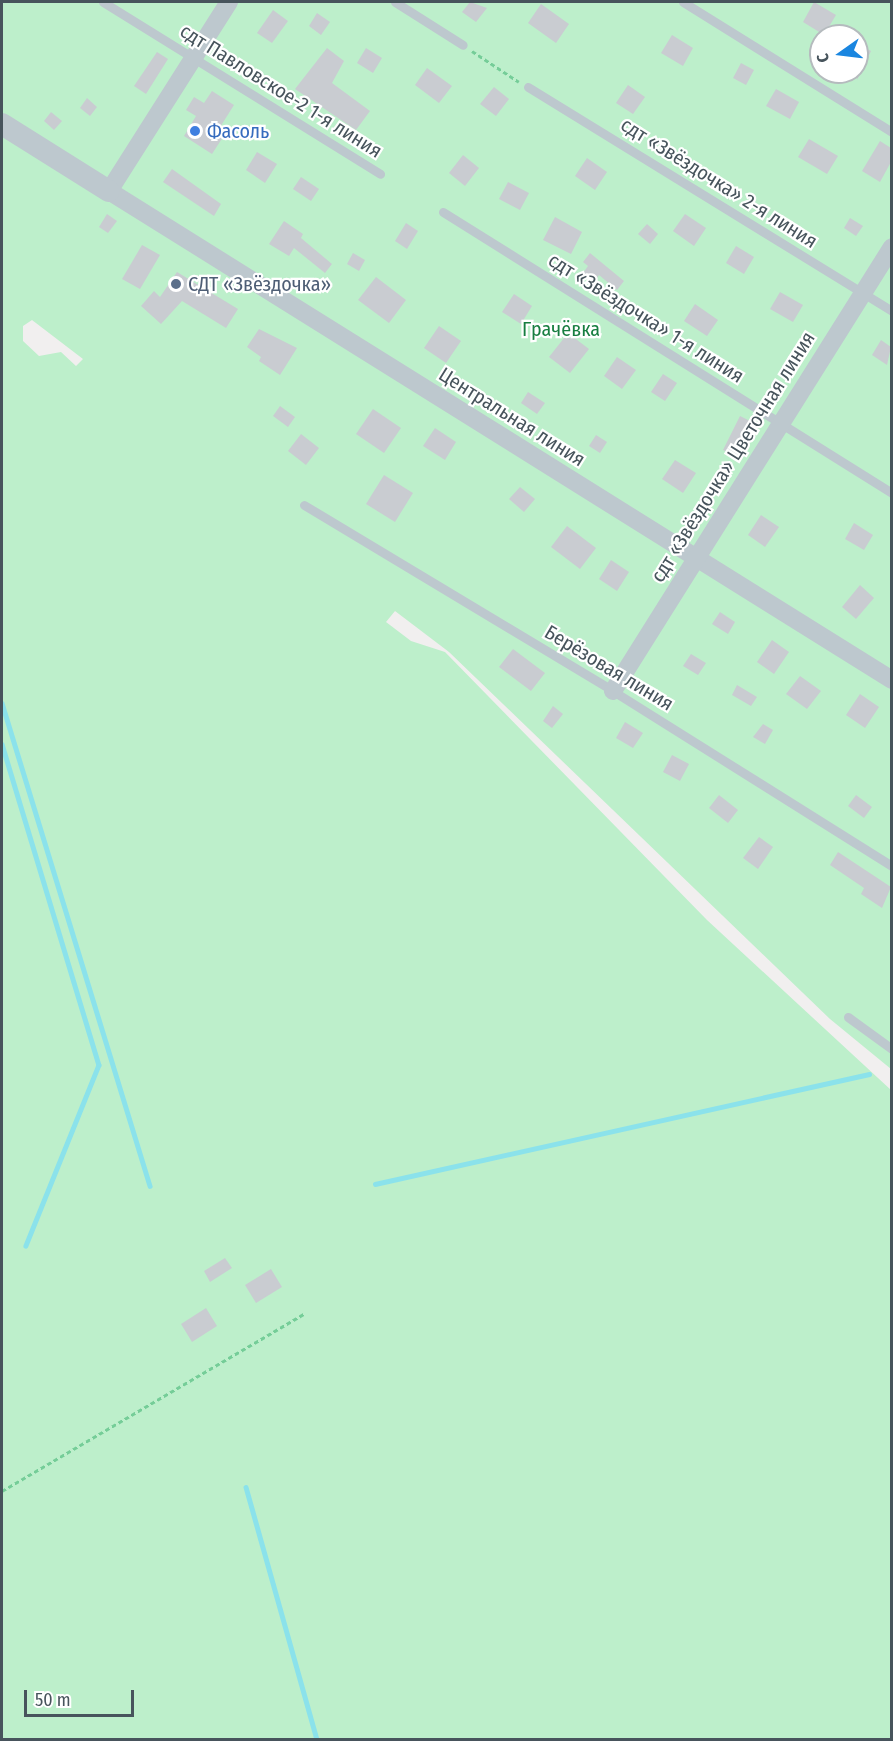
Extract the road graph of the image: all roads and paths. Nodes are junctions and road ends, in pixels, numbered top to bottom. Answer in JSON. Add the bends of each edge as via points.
{"nodes":[{"id":1,"x":103,"y":2,"type":"edge"},
{"id":2,"x":229,"y":2,"type":"edge"},
{"id":3,"x":395,"y":2,"type":"edge"},
{"id":4,"x":683,"y":2,"type":"edge"},
{"id":5,"x":463,"y":45,"type":"joint"},
{"id":6,"x":193,"y":59,"type":"junction"},
{"id":7,"x":528,"y":87,"type":"joint"},
{"id":8,"x":2,"y":124,"type":"edge"},
{"id":9,"x":891,"y":132,"type":"edge"},
{"id":10,"x":380,"y":174,"type":"dead end"},
{"id":11,"x":109,"y":191,"type":"junction"},
{"id":12,"x":443,"y":212,"type":"dead end"},
{"id":13,"x":891,"y":247,"type":"edge"},
{"id":14,"x":863,"y":293,"type":"junction"},
{"id":15,"x":891,"y":311,"type":"edge"},
{"id":16,"x":780,"y":424,"type":"junction"},
{"id":17,"x":891,"y":493,"type":"edge"},
{"id":18,"x":304,"y":506,"type":"dead end"},
{"id":19,"x":697,"y":557,"type":"junction"},
{"id":20,"x":891,"y":680,"type":"edge"},
{"id":21,"x":613,"y":691,"type":"junction"},
{"id":22,"x":891,"y":866,"type":"edge"},
{"id":23,"x":848,"y":1017,"type":"dead end"},
{"id":24,"x":891,"y":1049,"type":"edge"},
{"id":25,"x":305,"y":1313,"type":"dead end"},
{"id":26,"x":2,"y":1491,"type":"edge"}],
"edges":[{"from":1,"to":6,"type":"lane","name":"сдт Павловское-2 1-я линия"},
{"from":2,"to":6,"type":"street"},
{"from":3,"to":5,"type":"lane"},
{"from":4,"to":9,"type":"lane"},
{"from":5,"to":7,"type":"path"},
{"from":6,"to":10,"type":"lane","name":"сдт Павловское-2 1-я линия"},
{"from":6,"to":11,"type":"street"},
{"from":7,"to":14,"type":"lane","name":"сдт «Звёздочка» 2-я линия"},
{"from":8,"to":11,"type":"street"},
{"from":11,"to":19,"type":"street","name":"Центральная линия"},
{"from":12,"to":16,"type":"lane","name":"сдт «Звёздочка» 1-я линия"},
{"from":13,"to":14,"type":"street","name":"сдт «Звёздочка» Цветочная линия"},
{"from":14,"to":15,"type":"lane","name":"сдт «Звёздочка» 2-я линия"},
{"from":14,"to":16,"type":"street","name":"сдт «Звёздочка» Цветочная линия"},
{"from":16,"to":17,"type":"lane","name":"сдт «Звёздочка» 1-я линия"},
{"from":16,"to":19,"type":"street","name":"сдт «Звёздочка» Цветочная линия"},
{"from":18,"to":21,"type":"lane","name":"Берёзовая линия"},
{"from":19,"to":20,"type":"street","name":"Центральная линия"},
{"from":19,"to":21,"type":"street","name":"сдт «Звёздочка» Цветочная линия"},
{"from":21,"to":22,"type":"lane","name":"Берёзовая линия"},
{"from":23,"to":24,"type":"lane"},
{"from":25,"to":26,"type":"path"}]}
